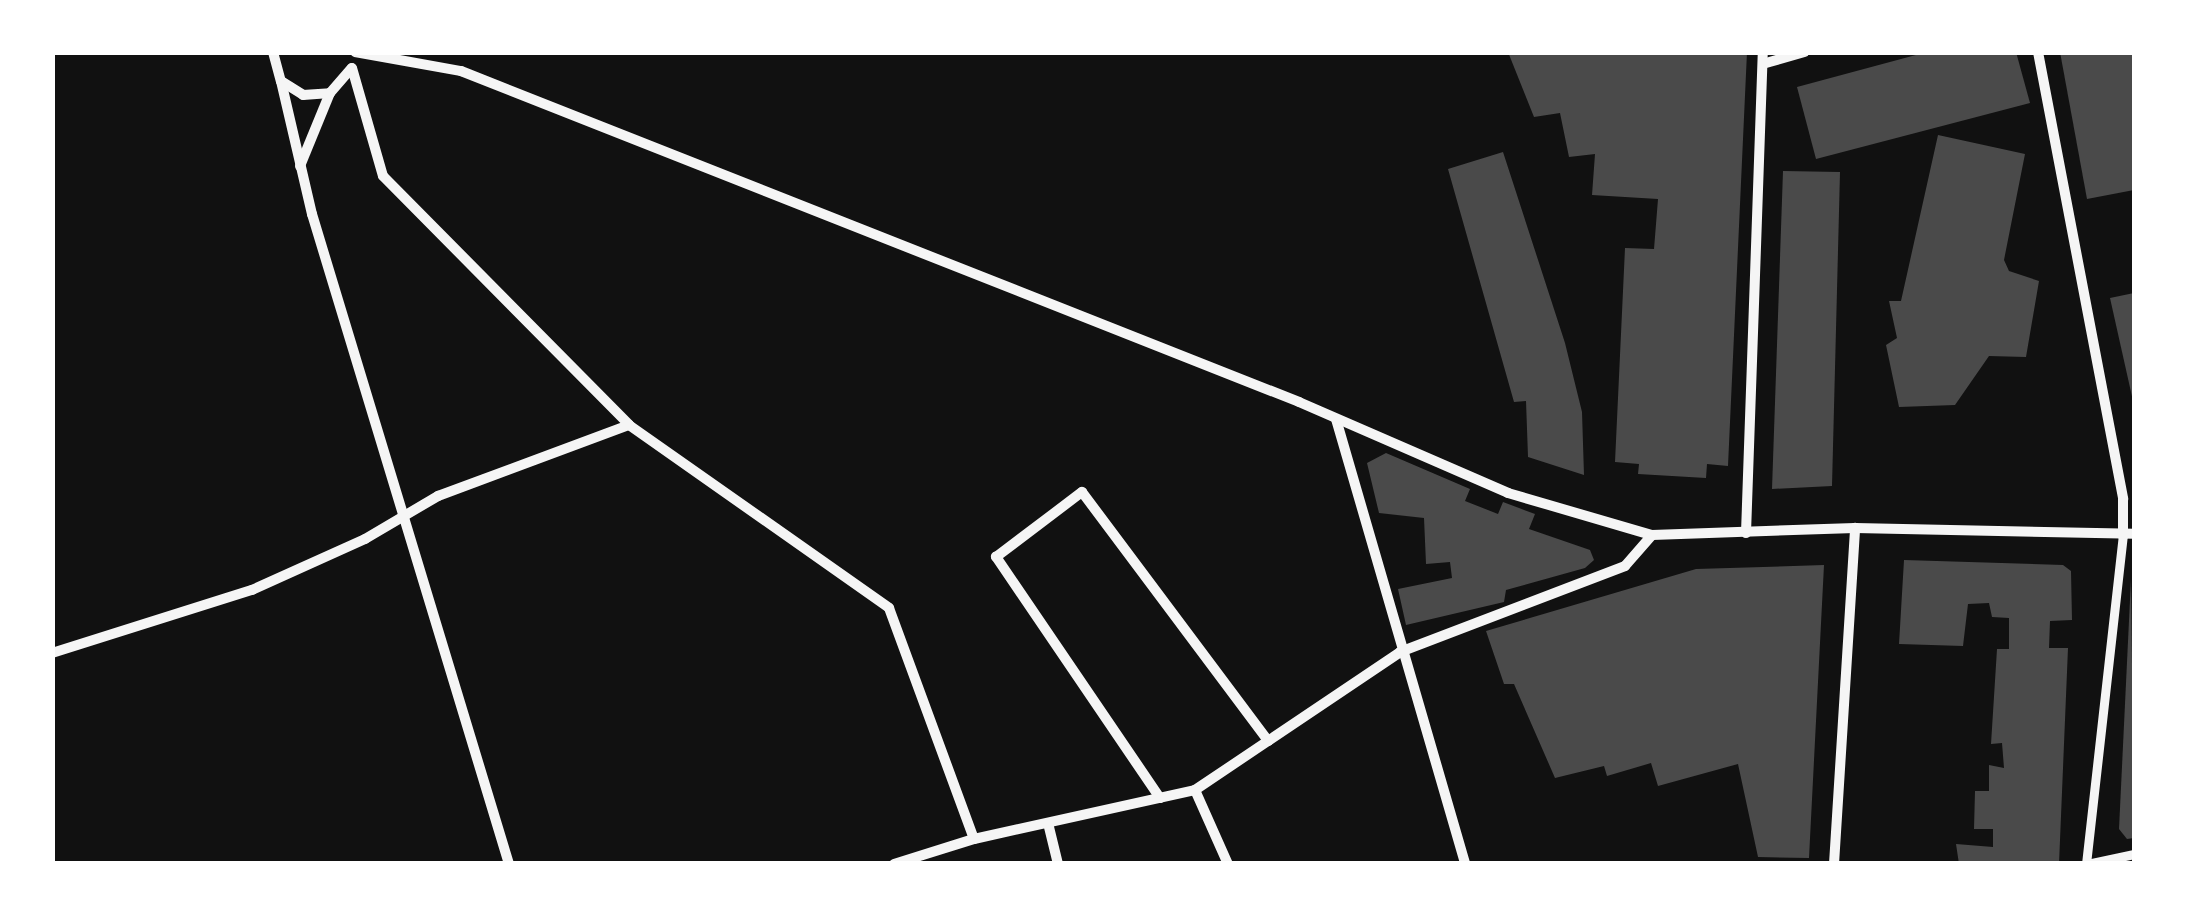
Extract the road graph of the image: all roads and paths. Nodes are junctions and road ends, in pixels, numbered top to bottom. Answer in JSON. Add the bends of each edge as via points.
{"nodes":[{"id":1,"x":273,"y":52,"type":"edge"},
{"id":2,"x":355,"y":52,"type":"edge"},
{"id":3,"x":1804,"y":52,"type":"edge"},
{"id":4,"x":2038,"y":52,"type":"edge"},
{"id":5,"x":1764,"y":58,"type":"edge"},
{"id":6,"x":352,"y":68,"type":"junction"},
{"id":7,"x":281,"y":81,"type":"junction"},
{"id":8,"x":330,"y":93,"type":"junction"},
{"id":9,"x":300,"y":166,"type":"junction"},
{"id":10,"x":1336,"y":419,"type":"junction"},
{"id":11,"x":629,"y":426,"type":"junction"},
{"id":12,"x":402,"y":516,"type":"junction"},
{"id":13,"x":1856,"y":528,"type":"junction"},
{"id":14,"x":1746,"y":533,"type":"junction"},
{"id":15,"x":1652,"y":535,"type":"junction"},
{"id":16,"x":2131,"y":537,"type":"edge"},
{"id":17,"x":1400,"y":652,"type":"junction"},
{"id":18,"x":52,"y":653,"type":"edge"},
{"id":19,"x":1268,"y":740,"type":"junction"},
{"id":20,"x":1195,"y":790,"type":"junction"},
{"id":21,"x":1160,"y":798,"type":"junction"},
{"id":22,"x":1048,"y":823,"type":"junction"},
{"id":23,"x":974,"y":838,"type":"junction"},
{"id":24,"x":2134,"y":854,"type":"edge"},
{"id":25,"x":510,"y":864,"type":"edge"},
{"id":26,"x":894,"y":864,"type":"edge"},
{"id":27,"x":1058,"y":864,"type":"edge"},
{"id":28,"x":1228,"y":864,"type":"edge"},
{"id":29,"x":1465,"y":864,"type":"edge"},
{"id":30,"x":1834,"y":864,"type":"edge"},
{"id":31,"x":2086,"y":864,"type":"edge"}],
"edges":[{"from":1,"to":7,"type":"street"},
{"from":2,"to":6,"type":"street"},
{"from":2,"to":10,"type":"street","via":[[461,70]]},
{"from":3,"to":5,"type":"street"},
{"from":4,"to":16,"type":"street"},
{"from":5,"to":14,"type":"street"},
{"from":6,"to":8,"type":"street"},
{"from":6,"to":11,"type":"street","via":[[383,176]]},
{"from":7,"to":8,"type":"street","via":[[303,95]]},
{"from":7,"to":9,"type":"street"},
{"from":8,"to":9,"type":"street"},
{"from":9,"to":12,"type":"street"},
{"from":10,"to":15,"type":"street","via":[[1508,492]]},
{"from":10,"to":17,"type":"street"},
{"from":11,"to":12,"type":"street","via":[[438,496]]},
{"from":11,"to":23,"type":"street","via":[[889,608]]},
{"from":12,"to":18,"type":"street","via":[[252,590]]},
{"from":12,"to":25,"type":"street"},
{"from":13,"to":14,"type":"street"},
{"from":13,"to":16,"type":"street"},
{"from":13,"to":30,"type":"street"},
{"from":14,"to":15,"type":"street"},
{"from":15,"to":17,"type":"street","via":[[1625,566]]},
{"from":16,"to":31,"type":"street"},
{"from":17,"to":19,"type":"street"},
{"from":17,"to":29,"type":"street"},
{"from":19,"to":20,"type":"street"},
{"from":19,"to":21,"type":"street","via":[[1082,492],[996,557]]},
{"from":20,"to":21,"type":"street"},
{"from":20,"to":28,"type":"street"},
{"from":21,"to":22,"type":"street"},
{"from":22,"to":23,"type":"street"},
{"from":22,"to":27,"type":"street"},
{"from":23,"to":26,"type":"street"},
{"from":24,"to":31,"type":"street"}]}
